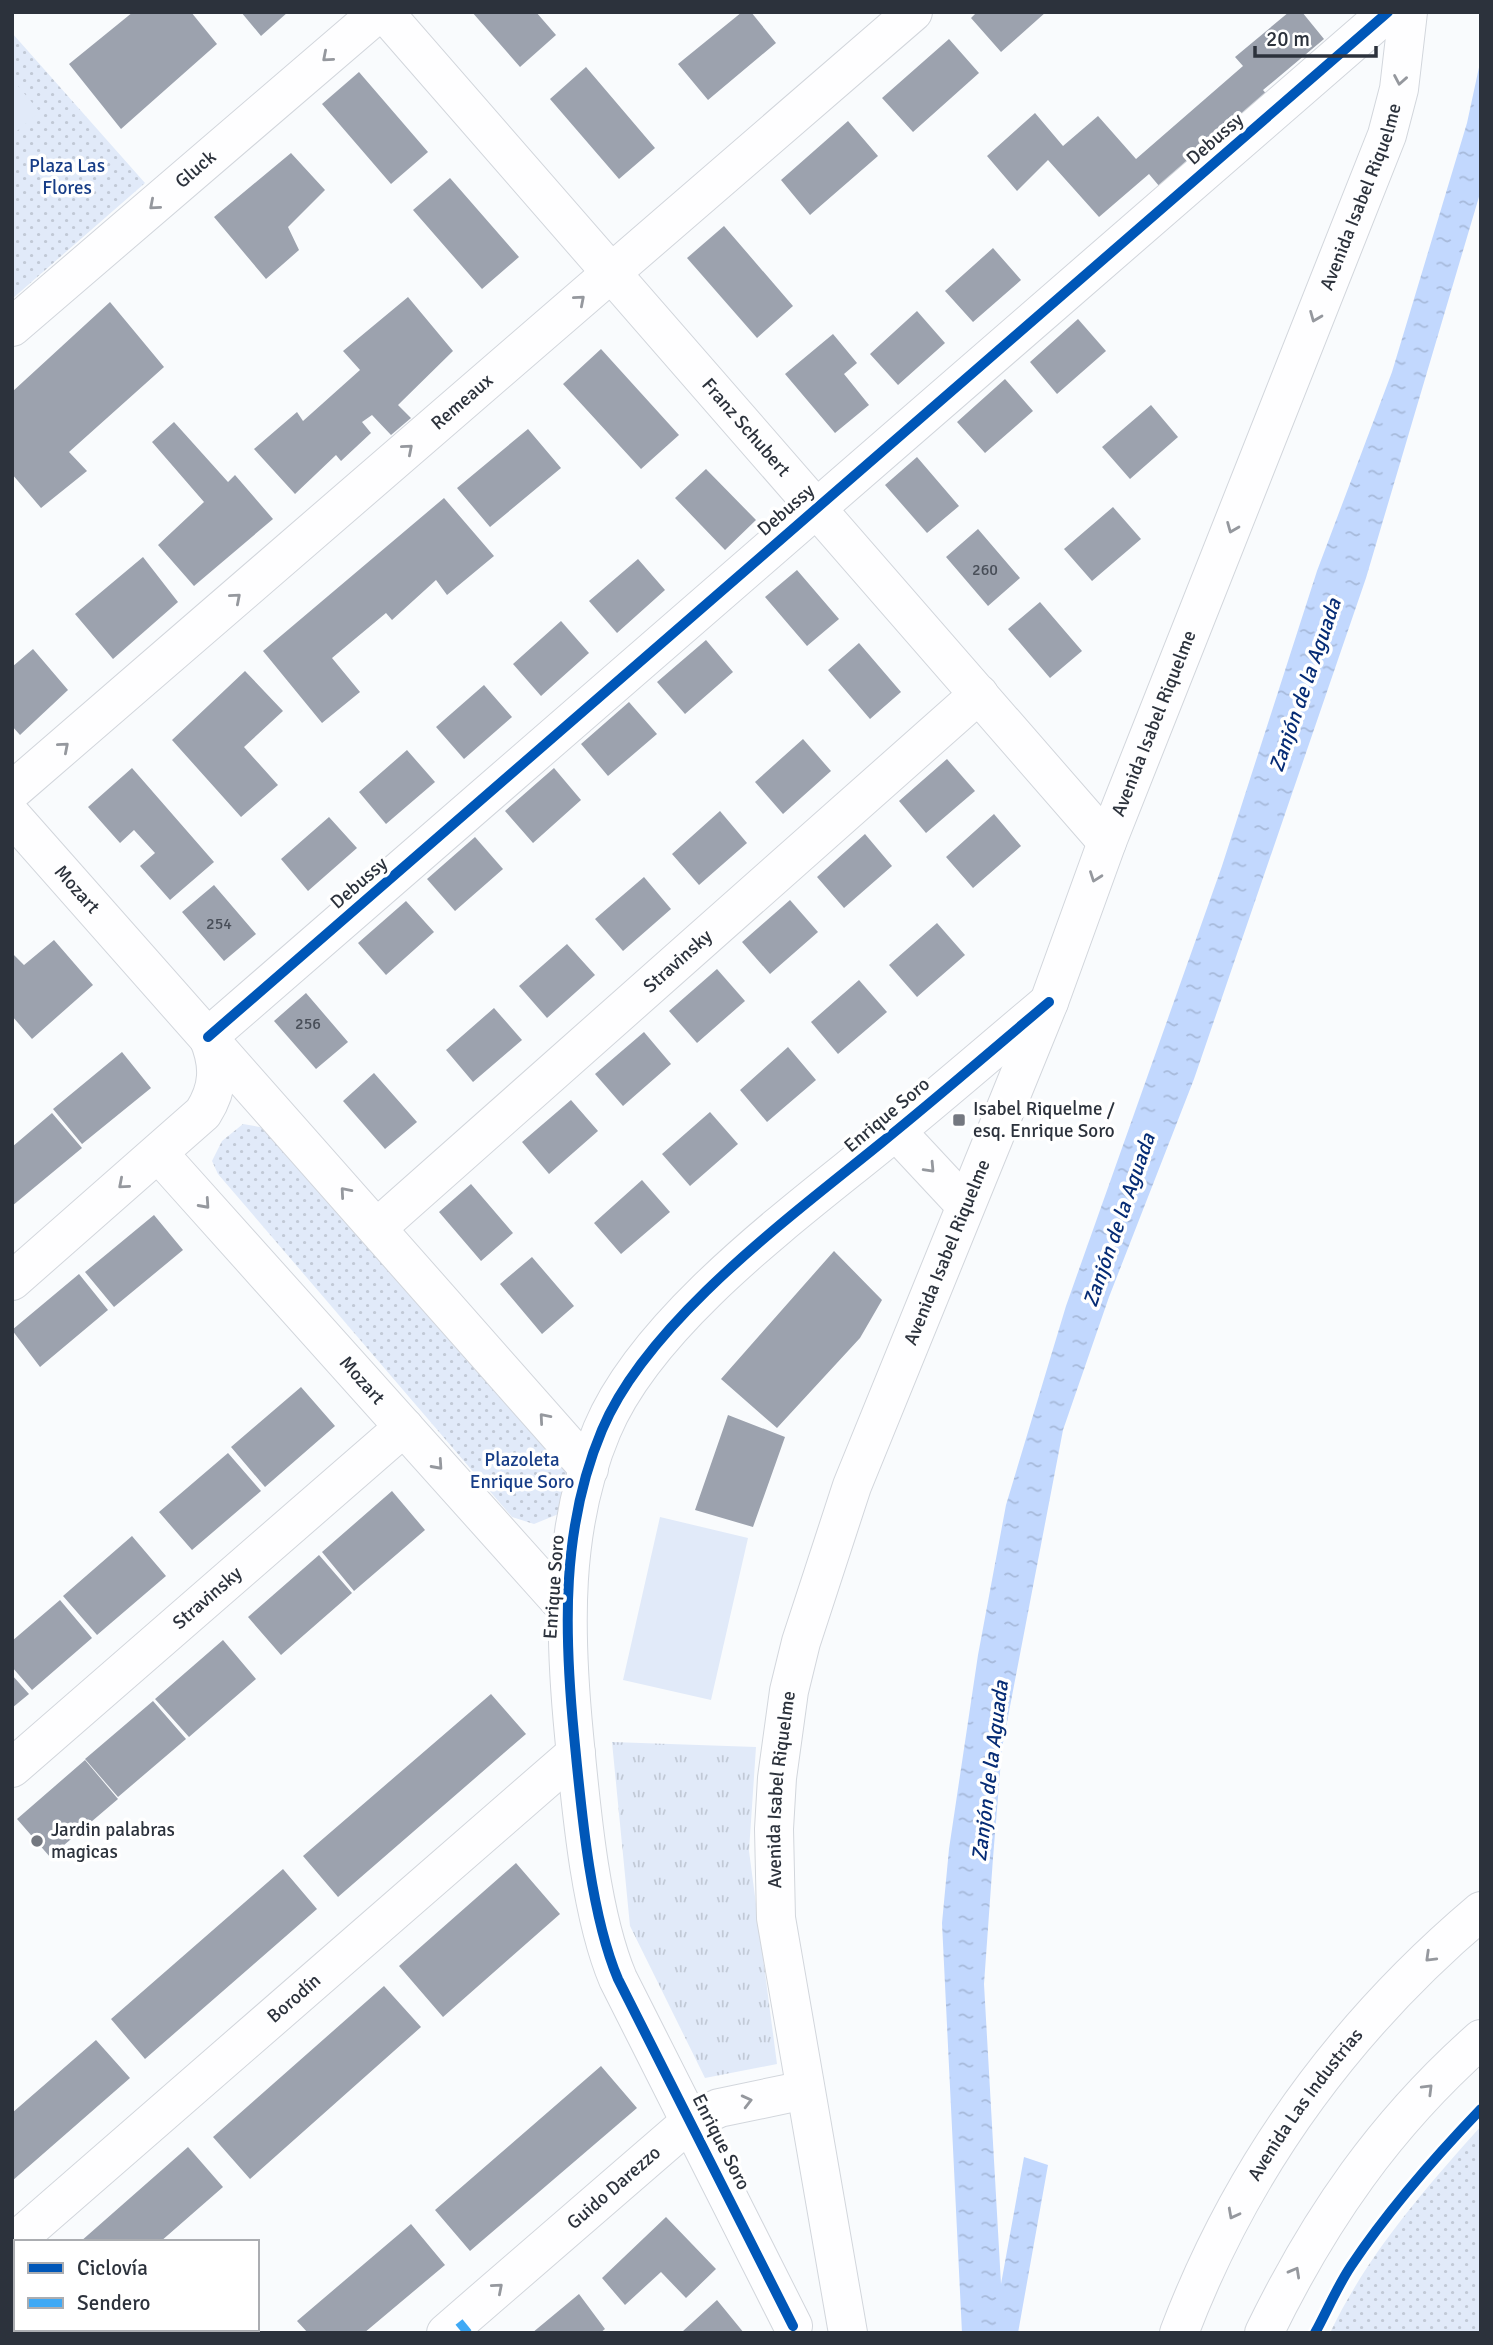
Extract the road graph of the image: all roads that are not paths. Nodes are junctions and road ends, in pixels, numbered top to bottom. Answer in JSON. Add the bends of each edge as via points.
{"nodes":[{"id":1,"x":379,"y":12,"type":"edge"},
{"id":2,"x":384,"y":12,"type":"edge"},
{"id":3,"x":913,"y":12,"type":"edge"},
{"id":4,"x":1388,"y":12,"type":"edge"},
{"id":5,"x":1408,"y":12,"type":"edge"},
{"id":6,"x":612,"y":273,"type":"junction"},
{"id":7,"x":12,"y":327,"type":"edge"},
{"id":8,"x":816,"y":508,"type":"junction"},
{"id":9,"x":979,"y":694,"type":"junction"},
{"id":10,"x":12,"y":791,"type":"edge"},
{"id":11,"x":12,"y":816,"type":"edge"},
{"id":12,"x":1107,"y":842,"type":"junction"},
{"id":13,"x":1049,"y":1002,"type":"junction"},
{"id":14,"x":208,"y":1038,"type":"junction"},
{"id":15,"x":282,"y":1120,"type":"junction"},
{"id":16,"x":194,"y":1124,"type":"junction"},
{"id":17,"x":896,"y":1131,"type":"junction"},
{"id":18,"x":159,"y":1154,"type":"junction"},
{"id":19,"x":965,"y":1205,"type":"junction"},
{"id":20,"x":377,"y":1228,"type":"junction"},
{"id":21,"x":12,"y":1281,"type":"edge"},
{"id":22,"x":404,"y":1427,"type":"junction"},
{"id":23,"x":589,"y":1469,"type":"junction"},
{"id":24,"x":566,"y":1608,"type":"junction"},
{"id":25,"x":576,"y":1753,"type":"junction"},
{"id":26,"x":12,"y":1768,"type":"edge"},
{"id":27,"x":1481,"y":1912,"type":"edge"},
{"id":28,"x":1481,"y":2039,"type":"edge"},
{"id":29,"x":805,"y":2090,"type":"junction"},
{"id":30,"x":691,"y":2120,"type":"junction"},
{"id":31,"x":17,"y":2240,"type":"edge"},
{"id":32,"x":793,"y":2326,"type":"dead end"},
{"id":33,"x":458,"y":2329,"type":"edge"},
{"id":34,"x":848,"y":2333,"type":"edge"},
{"id":35,"x":1179,"y":2333,"type":"edge"},
{"id":36,"x":1264,"y":2333,"type":"edge"}],
"edges":[{"from":1,"to":7,"type":"street","name":"Gluck","one_way":true},
{"from":2,"to":6,"type":"street","name":"Franz Schubert"},
{"from":3,"to":6,"type":"street","name":"Remeaux"},
{"from":4,"to":8,"type":"street","name":"Debussy"},
{"from":5,"to":12,"type":"street","name":"Avenida Isabel Riquelme","one_way":true,"via":[[1399,89],[1387,135]]},
{"from":6,"to":8,"type":"street","name":"Franz Schubert"},
{"from":10,"to":6,"type":"street","name":"Remeaux","one_way":true},
{"from":8,"to":9,"type":"street","name":"Franz Schubert"},
{"from":8,"to":14,"type":"street","name":"Debussy"},
{"from":9,"to":12,"type":"street","name":"Franz Schubert"},
{"from":9,"to":20,"type":"street","name":"Stravinsky"},
{"from":11,"to":14,"type":"street","name":"Mozart"},
{"from":12,"to":13,"type":"street","name":"Avenida Isabel Riquelme","one_way":true},
{"from":13,"to":17,"type":"street","name":"Enrique Soro"},
{"from":13,"to":19,"type":"street","name":"Avenida Isabel Riquelme"},
{"from":14,"to":15,"type":"street","name":"Mozart"},
{"from":14,"to":16,"type":"street","via":[[215,1053],[216,1087]]},
{"from":15,"to":16,"type":"street","via":[[236,1110]]},
{"from":20,"to":15,"type":"street","name":"Mozart","one_way":true},
{"from":16,"to":18,"type":"street"},
{"from":17,"to":19,"type":"street","name":"Enrique Soro","one_way":true},
{"from":17,"to":23,"type":"street","name":"Enrique Soro","via":[[720,1280],[659,1342],[618,1400]]},
{"from":18,"to":21,"type":"street","one_way":true},
{"from":18,"to":22,"type":"street","name":"Mozart","one_way":true},
{"from":19,"to":29,"type":"street","name":"Avenida Isabel Riquelme","via":[[817,1584],[789,1691],[777,1778],[774,1874],[776,1918]]},
{"from":23,"to":20,"type":"street","name":"Mozart","one_way":true},
{"from":22,"to":24,"type":"street","name":"Mozart","one_way":true},
{"from":22,"to":26,"type":"street","name":"Stravinsky"},
{"from":23,"to":24,"type":"street","name":"Enrique Soro","via":[[575,1530]]},
{"from":24,"to":25,"type":"street","name":"Enrique Soro"},
{"from":25,"to":30,"type":"street","name":"Enrique Soro","via":[[608,1955]]},
{"from":25,"to":31,"type":"street","name":"Borodín"},
{"from":27,"to":35,"type":"street","name":"Avenida Las Industrias","one_way":true,"via":[[1359,2028],[1297,2107],[1251,2180]]},
{"from":36,"to":28,"type":"street","one_way":true,"via":[[1348,2184],[1422,2094]]},
{"from":30,"to":29,"type":"street","name":"Guido Darezzo","one_way":true,"via":[[719,2108]]},
{"from":29,"to":34,"type":"street","name":"Avenida Isabel Riquelme"},
{"from":30,"to":32,"type":"street","name":"Enrique Soro"},
{"from":33,"to":30,"type":"street","name":"Guido Darezzo","one_way":true}]}
